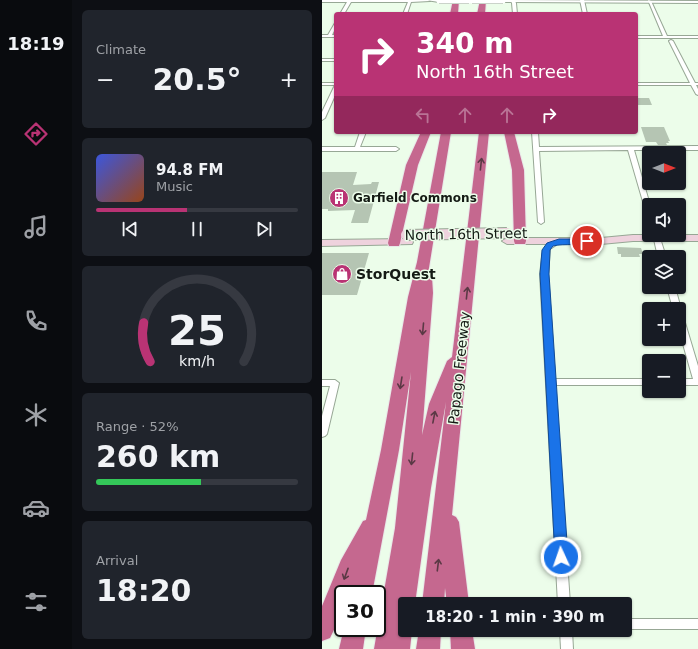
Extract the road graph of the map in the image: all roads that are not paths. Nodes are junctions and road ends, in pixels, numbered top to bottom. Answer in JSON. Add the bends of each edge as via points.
{"nodes":[{"id":1,"x":342,"y":0,"type":"edge"},
{"id":2,"x":428,"y":0,"type":"edge"},
{"id":3,"x":456,"y":0,"type":"edge"},
{"id":4,"x":483,"y":0,"type":"edge"},
{"id":5,"x":512,"y":0,"type":"edge"},
{"id":6,"x":582,"y":0,"type":"edge"},
{"id":7,"x":322,"y":1,"type":"edge"},
{"id":8,"x":350,"y":1,"type":"edge"},
{"id":9,"x":410,"y":1,"type":"edge"},
{"id":10,"x":438,"y":1,"type":"edge"},
{"id":11,"x":503,"y":1,"type":"edge"},
{"id":12,"x":649,"y":1,"type":"junction"},
{"id":13,"x":698,"y":2,"type":"edge"},
{"id":14,"x":343,"y":12,"type":"edge"},
{"id":15,"x":406,"y":12,"type":"edge"},
{"id":16,"x":454,"y":12,"type":"edge"},
{"id":17,"x":481,"y":12,"type":"edge"},
{"id":18,"x":515,"y":12,"type":"edge"},
{"id":19,"x":585,"y":12,"type":"edge"},
{"id":20,"x":334,"y":27,"type":"edge"},
{"id":21,"x":322,"y":36,"type":"edge"},
{"id":22,"x":329,"y":36,"type":"junction"},
{"id":23,"x":334,"y":36,"type":"edge"},
{"id":24,"x":638,"y":37,"type":"edge"},
{"id":25,"x":666,"y":37,"type":"junction"},
{"id":26,"x":698,"y":37,"type":"edge"},
{"id":27,"x":672,"y":41,"type":"dead end"},
{"id":28,"x":322,"y":60,"type":"edge"},
{"id":29,"x":334,"y":60,"type":"edge"},
{"id":30,"x":322,"y":84,"type":"edge"},
{"id":31,"x":334,"y":84,"type":"edge"},
{"id":32,"x":638,"y":84,"type":"edge"},
{"id":33,"x":696,"y":84,"type":"edge"},
{"id":34,"x":334,"y":92,"type":"edge"},
{"id":35,"x":698,"y":94,"type":"edge"},
{"id":36,"x":322,"y":118,"type":"edge"},
{"id":37,"x":362,"y":134,"type":"edge"},
{"id":38,"x":425,"y":134,"type":"edge"},
{"id":39,"x":446,"y":134,"type":"edge"},
{"id":40,"x":484,"y":134,"type":"edge"},
{"id":41,"x":509,"y":134,"type":"edge"},
{"id":42,"x":535,"y":134,"type":"edge"},
{"id":43,"x":396,"y":148,"type":"dead end"},
{"id":44,"x":631,"y":148,"type":"junction"},
{"id":45,"x":698,"y":148,"type":"edge"},
{"id":46,"x":322,"y":149,"type":"edge"},
{"id":47,"x":357,"y":149,"type":"junction"},
{"id":48,"x":536,"y":149,"type":"junction"},
{"id":49,"x":645,"y":198,"type":"edge"},
{"id":50,"x":541,"y":222,"type":"dead end"},
{"id":51,"x":322,"y":236,"type":"edge"},
{"id":52,"x":520,"y":237,"type":"junction"},
{"id":53,"x":642,"y":237,"type":"edge"},
{"id":54,"x":686,"y":237,"type":"edge"},
{"id":55,"x":401,"y":238,"type":"junction"},
{"id":56,"x":633,"y":238,"type":"junction"},
{"id":57,"x":698,"y":238,"type":"edge"},
{"id":58,"x":559,"y":241,"type":"junction"},
{"id":59,"x":322,"y":243,"type":"edge"},
{"id":60,"x":424,"y":262,"type":"junction"},
{"id":61,"x":686,"y":340,"type":"edge"},
{"id":62,"x":462,"y":346,"type":"junction"},
{"id":63,"x":698,"y":381,"type":"edge"},
{"id":64,"x":551,"y":382,"type":"junction"},
{"id":65,"x":642,"y":382,"type":"edge"},
{"id":66,"x":686,"y":382,"type":"edge"},
{"id":67,"x":322,"y":383,"type":"edge"},
{"id":68,"x":322,"y":434,"type":"edge"},
{"id":69,"x":446,"y":495,"type":"junction"},
{"id":70,"x":377,"y":514,"type":"junction"},
{"id":71,"x":363,"y":585,"type":"edge"},
{"id":72,"x":435,"y":597,"type":"edge"},
{"id":73,"x":457,"y":597,"type":"edge"},
{"id":74,"x":564,"y":597,"type":"edge"},
{"id":75,"x":632,"y":624,"type":"edge"},
{"id":76,"x":698,"y":624,"type":"edge"},
{"id":77,"x":322,"y":631,"type":"edge"},
{"id":78,"x":353,"y":637,"type":"edge"},
{"id":79,"x":429,"y":637,"type":"edge"},
{"id":80,"x":462,"y":637,"type":"edge"},
{"id":81,"x":566,"y":637,"type":"edge"},
{"id":82,"x":351,"y":649,"type":"edge"},
{"id":83,"x":386,"y":649,"type":"edge"},
{"id":84,"x":398,"y":649,"type":"edge"},
{"id":85,"x":428,"y":649,"type":"edge"},
{"id":86,"x":463,"y":649,"type":"edge"},
{"id":87,"x":567,"y":649,"type":"edge"}],
"edges":[{"from":1,"to":7,"type":"street"},
{"from":1,"to":8,"type":"street"},
{"from":2,"to":9,"type":"street"},
{"from":2,"to":10,"type":"street"},
{"from":3,"to":16,"type":"highway"},
{"from":4,"to":17,"type":"highway"},
{"from":5,"to":6,"type":"street"},
{"from":5,"to":11,"type":"street"},
{"from":5,"to":18,"type":"street"},
{"from":6,"to":12,"type":"street"},
{"from":6,"to":19,"type":"street"},
{"from":8,"to":9,"type":"street"},
{"from":8,"to":14,"type":"street"},
{"from":9,"to":15,"type":"street"},
{"from":10,"to":11,"type":"street","bridge":true},
{"from":12,"to":13,"type":"street"},
{"from":12,"to":25,"type":"street"},
{"from":20,"to":22,"type":"street"},
{"from":21,"to":22,"type":"street"},
{"from":22,"to":23,"type":"street"},
{"from":24,"to":25,"type":"street"},
{"from":25,"to":26,"type":"street"},
{"from":27,"to":33,"type":"street"},
{"from":28,"to":29,"type":"street"},
{"from":30,"to":31,"type":"street"},
{"from":32,"to":33,"type":"street"},
{"from":33,"to":35,"type":"street"},
{"from":34,"to":36,"type":"street"},
{"from":37,"to":47,"type":"street"},
{"from":38,"to":55,"type":"highway","via":[[412,165]]},
{"from":39,"to":60,"type":"highway"},
{"from":62,"to":40,"type":"highway","name":"Papago Freeway","one_way":true},
{"from":41,"to":52,"type":"highway","via":[[518,170]]},
{"from":42,"to":48,"type":"street"},
{"from":43,"to":47,"type":"street"},
{"from":44,"to":45,"type":"street"},
{"from":44,"to":48,"type":"street"},
{"from":44,"to":49,"type":"street"},
{"from":46,"to":47,"type":"street"},
{"from":48,"to":50,"type":"street"},
{"from":51,"to":55,"type":"main road","name":"North 16th Street"},
{"from":52,"to":55,"type":"main road","name":"North 16th Street"},
{"from":52,"to":56,"type":"main road","name":"North 16th Street","via":[[600,234]]},
{"from":52,"to":58,"type":"main road","name":"North 16th Street"},
{"from":53,"to":56,"type":"main road","name":"North 16th Street"},
{"from":54,"to":57,"type":"main road","name":"North 16th Street"},
{"from":55,"to":59,"type":"main road","name":"North 16th Street"},
{"from":56,"to":58,"type":"main road","name":"North 16th Street"},
{"from":58,"to":64,"type":"street","via":[[546,250],[544,274]]},
{"from":60,"to":70,"type":"highway","one_way":true,"via":[[415,297]]},
{"from":60,"to":83,"type":"highway","one_way":true,"via":[[426,293],[414,444],[405,528]]},
{"from":61,"to":63,"type":"street"},
{"from":62,"to":69,"type":"highway","name":"Papago Freeway"},
{"from":84,"to":62,"type":"highway","one_way":true,"via":[[421,488],[437,404]]},
{"from":63,"to":66,"type":"street"},
{"from":64,"to":65,"type":"street"},
{"from":64,"to":74,"type":"street"},
{"from":67,"to":68,"type":"street","via":[[336,383]]},
{"from":72,"to":69,"type":"highway","name":"Papago Freeway","one_way":true},
{"from":69,"to":73,"type":"highway"},
{"from":70,"to":71,"type":"highway"},
{"from":70,"to":77,"type":"highway","one_way":true,"via":[[351,560]]},
{"from":75,"to":76,"type":"street"},
{"from":78,"to":82,"type":"highway"},
{"from":79,"to":85,"type":"highway"},
{"from":80,"to":86,"type":"highway"},
{"from":81,"to":87,"type":"street"}]}
